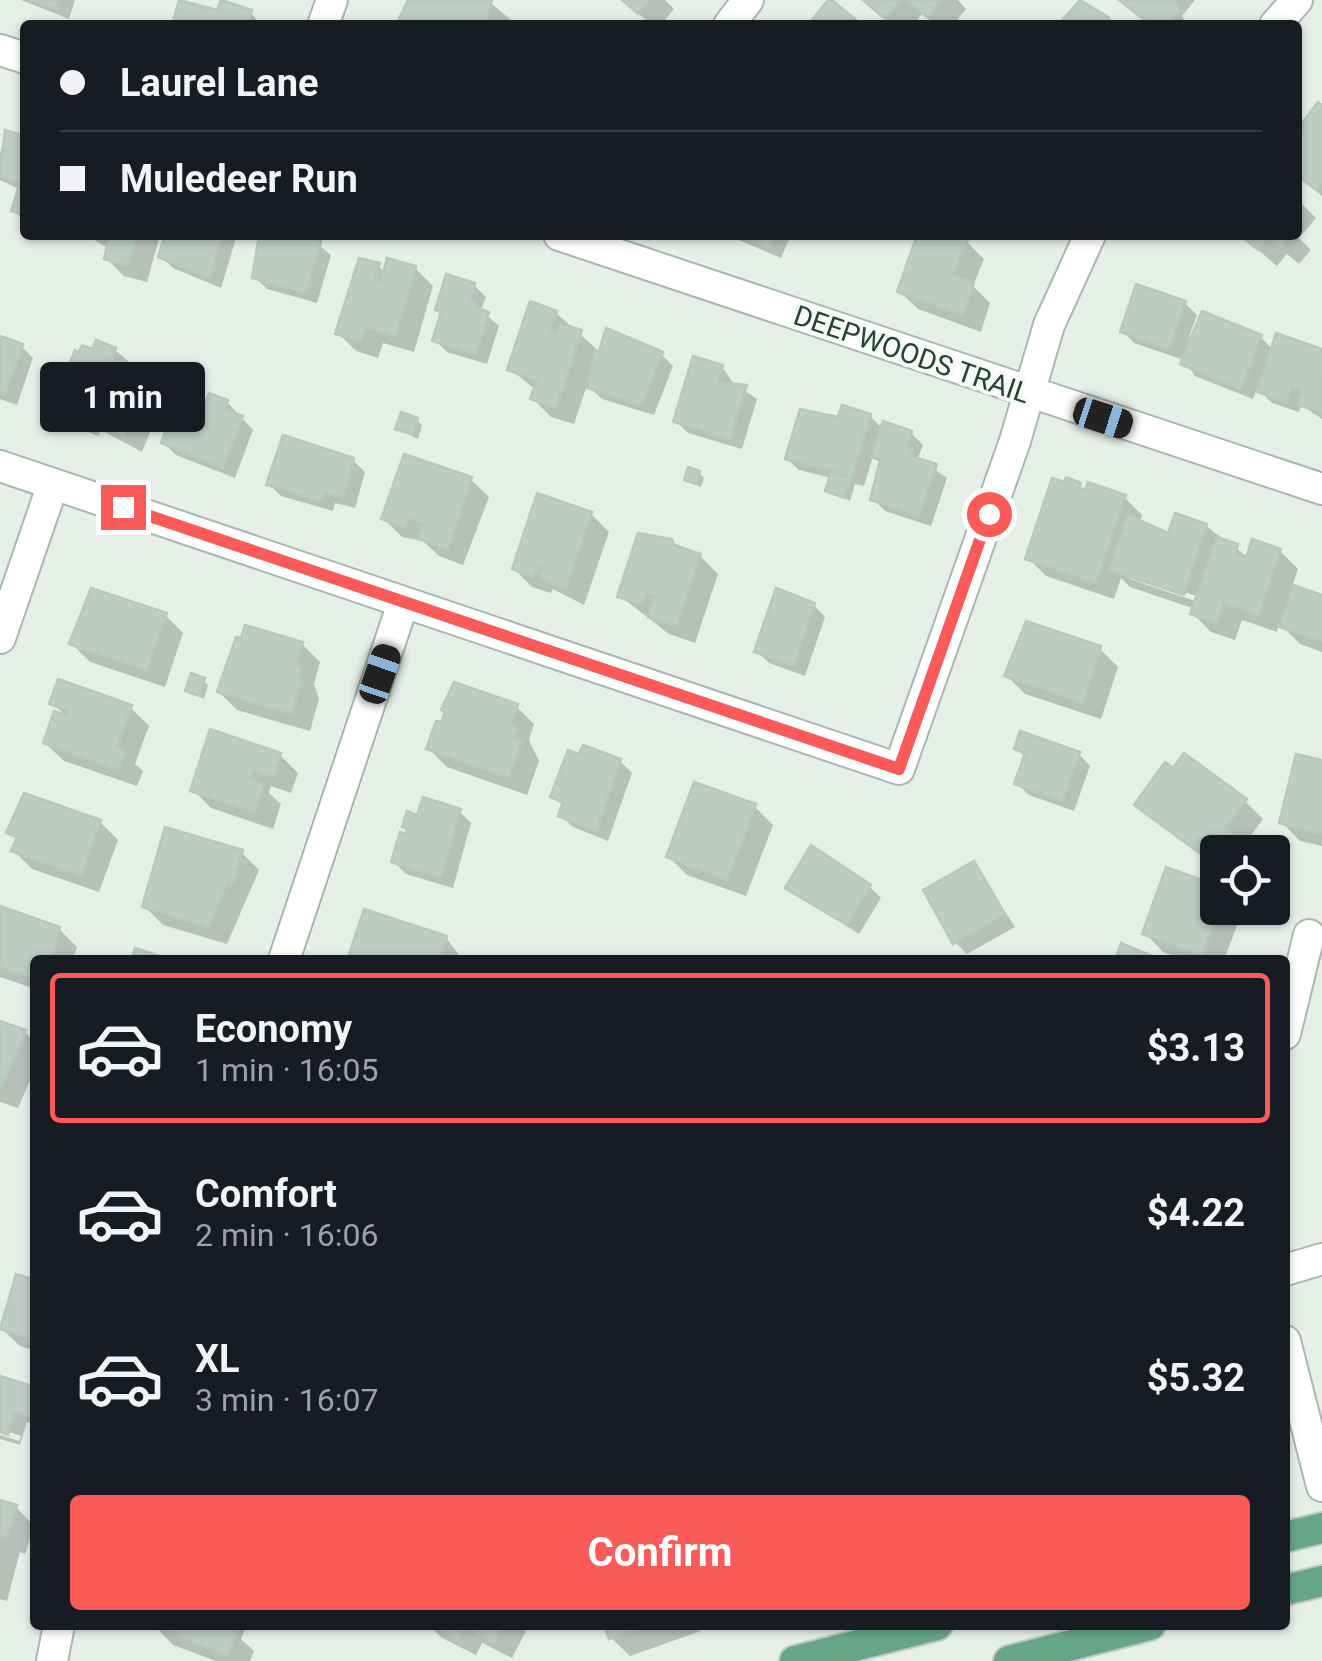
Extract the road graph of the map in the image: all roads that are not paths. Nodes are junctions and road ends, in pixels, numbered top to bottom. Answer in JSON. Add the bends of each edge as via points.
{"nodes":[{"id":1,"x":748,"y":0,"type":"edge"},
{"id":2,"x":1296,"y":0,"type":"edge"},
{"id":3,"x":733,"y":20,"type":"edge"},
{"id":4,"x":1278,"y":20,"type":"edge"},
{"id":5,"x":1088,"y":240,"type":"edge"},
{"id":6,"x":599,"y":241,"type":"edge"},
{"id":7,"x":1030,"y":394,"type":"junction"},
{"id":8,"x":0,"y":466,"type":"edge"},
{"id":9,"x":53,"y":484,"type":"junction"},
{"id":10,"x":1322,"y":490,"type":"edge"},
{"id":11,"x":404,"y":603,"type":"junction"},
{"id":12,"x":0,"y":638,"type":"edge"},
{"id":13,"x":1309,"y":935,"type":"dead end"},
{"id":14,"x":286,"y":955,"type":"edge"},
{"id":15,"x":1290,"y":1013,"type":"edge"},
{"id":16,"x":1322,"y":1258,"type":"edge"},
{"id":17,"x":1290,"y":1268,"type":"edge"},
{"id":18,"x":1290,"y":1361,"type":"edge"},
{"id":19,"x":1322,"y":1486,"type":"edge"},
{"id":20,"x":1322,"y":1528,"type":"edge"},
{"id":21,"x":1290,"y":1536,"type":"edge"},
{"id":22,"x":1322,"y":1581,"type":"edge"},
{"id":23,"x":1290,"y":1589,"type":"edge"},
{"id":24,"x":59,"y":1630,"type":"edge"},
{"id":25,"x":917,"y":1630,"type":"edge"},
{"id":26,"x":1130,"y":1630,"type":"edge"},
{"id":27,"x":52,"y":1661,"type":"edge"},
{"id":28,"x":795,"y":1661,"type":"edge"},
{"id":29,"x":1009,"y":1661,"type":"edge"}],
"edges":[{"from":1,"to":3,"type":"street"},
{"from":2,"to":4,"type":"street"},
{"from":5,"to":7,"type":"street","via":[[1049,325]]},
{"from":6,"to":7,"type":"street","name":"DEEPWOODS TRAIL"},
{"from":7,"to":10,"type":"street","name":"DEEPWOODS TRAIL"},
{"from":7,"to":11,"type":"street","via":[[899,769]]},
{"from":8,"to":9,"type":"street"},
{"from":9,"to":11,"type":"street"},
{"from":9,"to":12,"type":"street"},
{"from":11,"to":14,"type":"street"},
{"from":13,"to":15,"type":"street"},
{"from":16,"to":17,"type":"street"},
{"from":18,"to":19,"type":"street"},
{"from":20,"to":21,"type":"main road"},
{"from":22,"to":23,"type":"main road"},
{"from":24,"to":27,"type":"street"},
{"from":25,"to":28,"type":"main road"},
{"from":26,"to":29,"type":"main road"}]}
